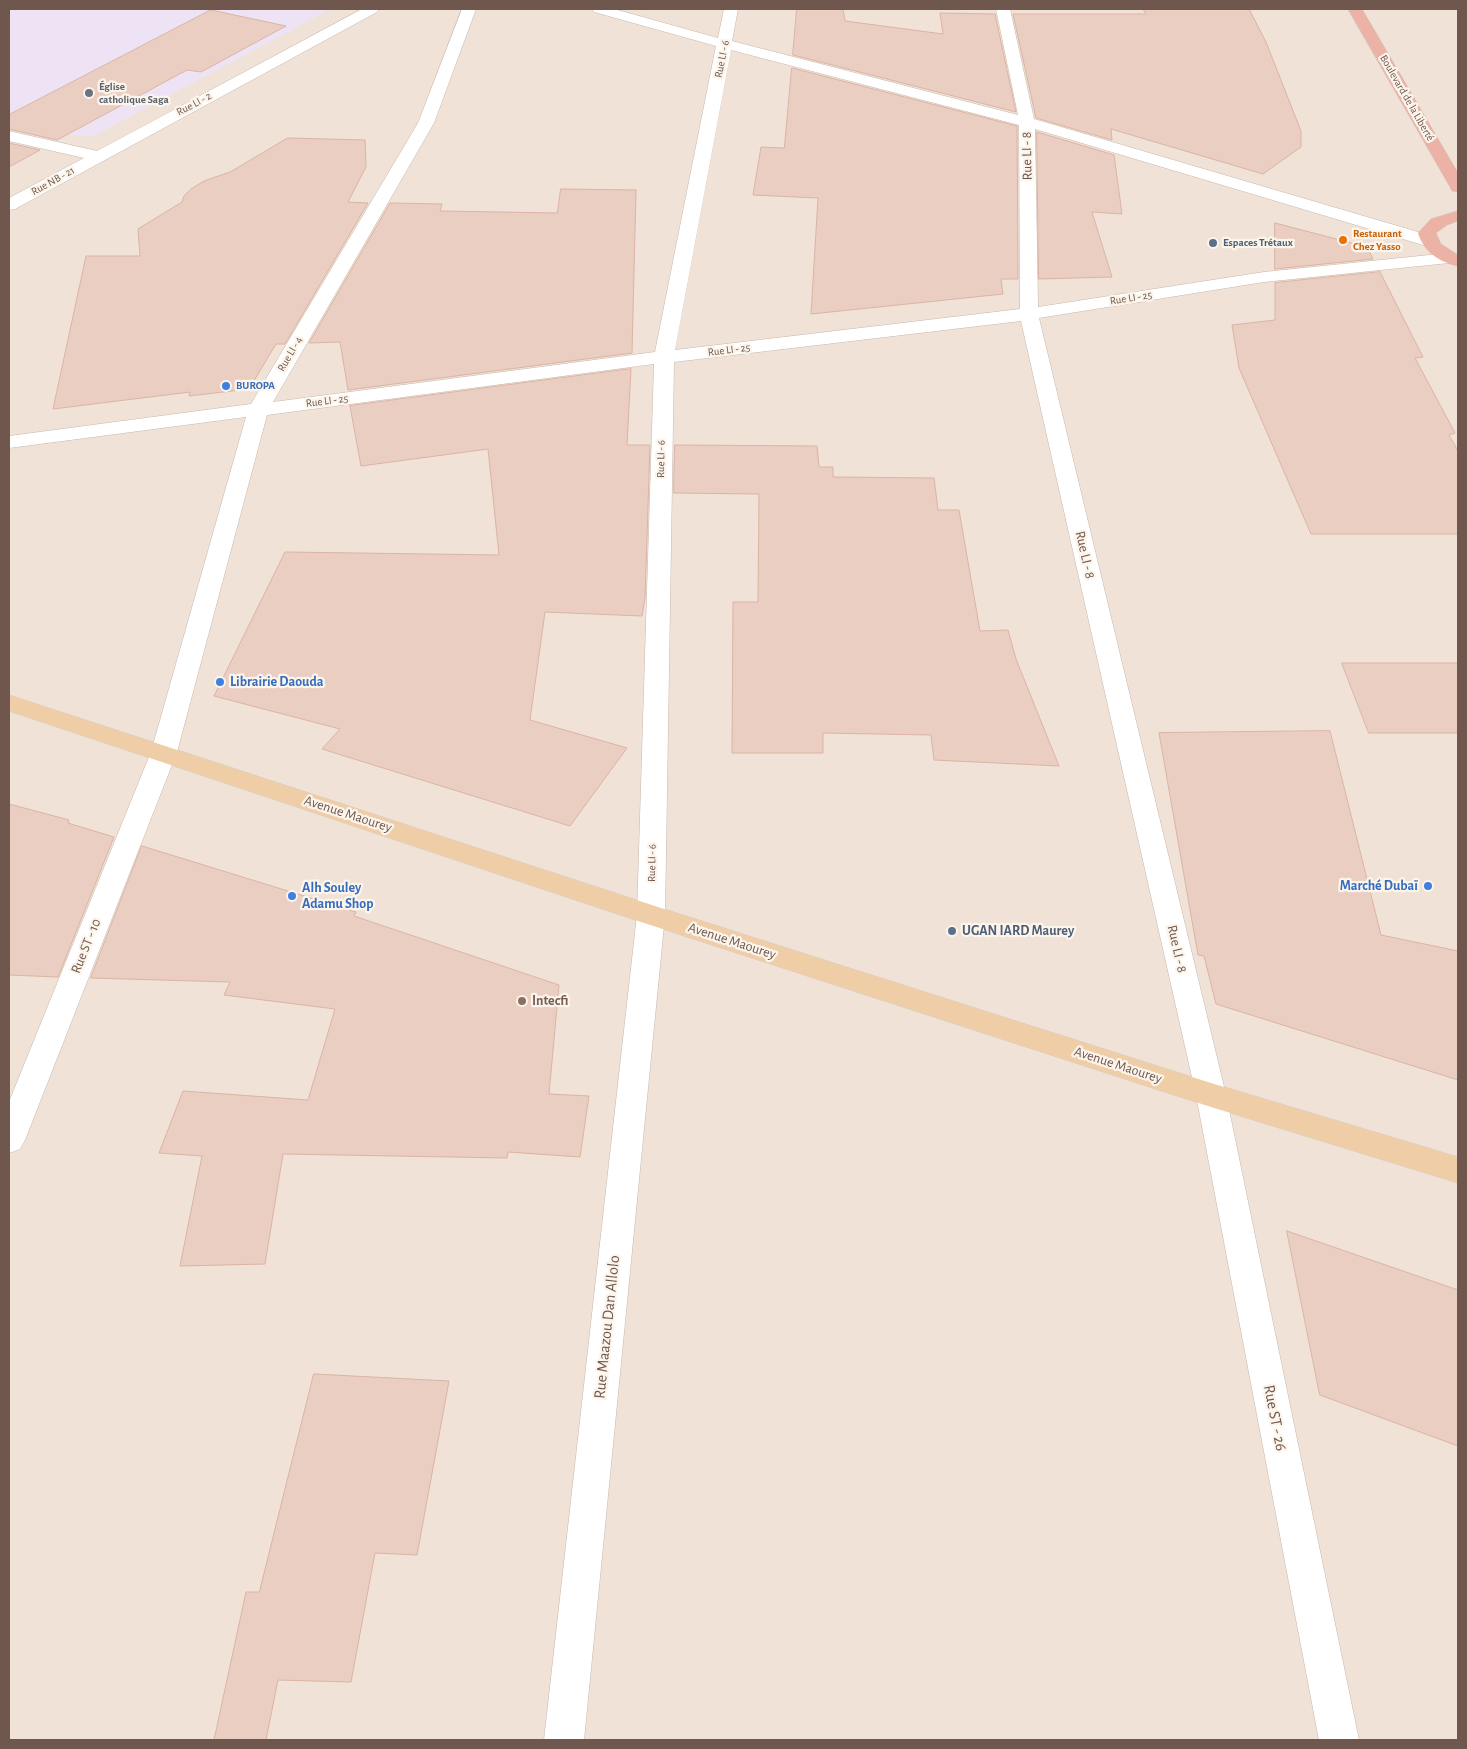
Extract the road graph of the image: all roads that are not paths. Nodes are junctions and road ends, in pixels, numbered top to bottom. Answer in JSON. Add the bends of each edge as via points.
{"nodes":[{"id":1,"x":372,"y":9,"type":"edge"},
{"id":2,"x":468,"y":9,"type":"edge"},
{"id":3,"x":599,"y":9,"type":"edge"},
{"id":4,"x":731,"y":9,"type":"edge"},
{"id":5,"x":1003,"y":9,"type":"edge"},
{"id":6,"x":1355,"y":9,"type":"edge"},
{"id":7,"x":725,"y":44,"type":"junction"},
{"id":8,"x":1027,"y":122,"type":"junction"},
{"id":9,"x":9,"y":136,"type":"edge"},
{"id":10,"x":97,"y":156,"type":"junction"},
{"id":11,"x":1458,"y":186,"type":"edge"},
{"id":12,"x":9,"y":205,"type":"edge"},
{"id":13,"x":1458,"y":216,"type":"edge"},
{"id":14,"x":1428,"y":241,"type":"junction"},
{"id":15,"x":1454,"y":259,"type":"edge"},
{"id":16,"x":1029,"y":314,"type":"junction"},
{"id":17,"x":664,"y":357,"type":"junction"},
{"id":18,"x":258,"y":410,"type":"junction"},
{"id":19,"x":9,"y":442,"type":"edge"},
{"id":20,"x":9,"y":703,"type":"edge"},
{"id":21,"x":164,"y":752,"type":"junction"},
{"id":22,"x":651,"y":915,"type":"junction"},
{"id":23,"x":1211,"y":1095,"type":"junction"},
{"id":24,"x":9,"y":1140,"type":"edge"},
{"id":25,"x":1458,"y":1170,"type":"edge"},
{"id":26,"x":564,"y":1740,"type":"edge"},
{"id":27,"x":1339,"y":1740,"type":"edge"}],
"edges":[{"from":1,"to":10,"type":"street","name":"Rue LI - 2"},
{"from":2,"to":18,"type":"street","name":"Rue LI - 4","via":[[426,123]]},
{"from":3,"to":7,"type":"street"},
{"from":4,"to":7,"type":"street","name":"Rue LI - 6"},
{"from":5,"to":8,"type":"street","name":"Rue LI - 8"},
{"from":6,"to":11,"type":"highway","name":"Boulevard de la Liberté"},
{"from":7,"to":8,"type":"street"},
{"from":7,"to":17,"type":"street","name":"Rue LI - 6"},
{"from":8,"to":14,"type":"street"},
{"from":8,"to":16,"type":"street","name":"Rue LI - 8"},
{"from":9,"to":10,"type":"street"},
{"from":10,"to":12,"type":"street","name":"Rue NB - 21"},
{"from":13,"to":14,"type":"highway","via":[[1432,225],[1427,232]]},
{"from":14,"to":15,"type":"highway"},
{"from":15,"to":16,"type":"street","name":"Rue LI - 25","via":[[1264,277]]},
{"from":16,"to":17,"type":"street","name":"Rue LI - 25"},
{"from":16,"to":23,"type":"street","name":"Rue LI - 8"},
{"from":17,"to":18,"type":"street","name":"Rue LI - 25"},
{"from":17,"to":22,"type":"street","name":"Rue LI - 6"},
{"from":18,"to":19,"type":"street","name":"Rue LI - 25"},
{"from":18,"to":21,"type":"street","name":"Rue LI - 4"},
{"from":20,"to":21,"type":"main road","name":"Avenue Maourey"},
{"from":21,"to":22,"type":"main road","name":"Avenue Maourey"},
{"from":21,"to":24,"type":"street","name":"Rue ST - 10"},
{"from":22,"to":23,"type":"main road","name":"Avenue Maourey"},
{"from":22,"to":26,"type":"street","name":"Rue Maazou Dan Allolo"},
{"from":23,"to":25,"type":"main road","name":"Avenue Maourey"},
{"from":23,"to":27,"type":"street","name":"Rue ST - 26"}]}
